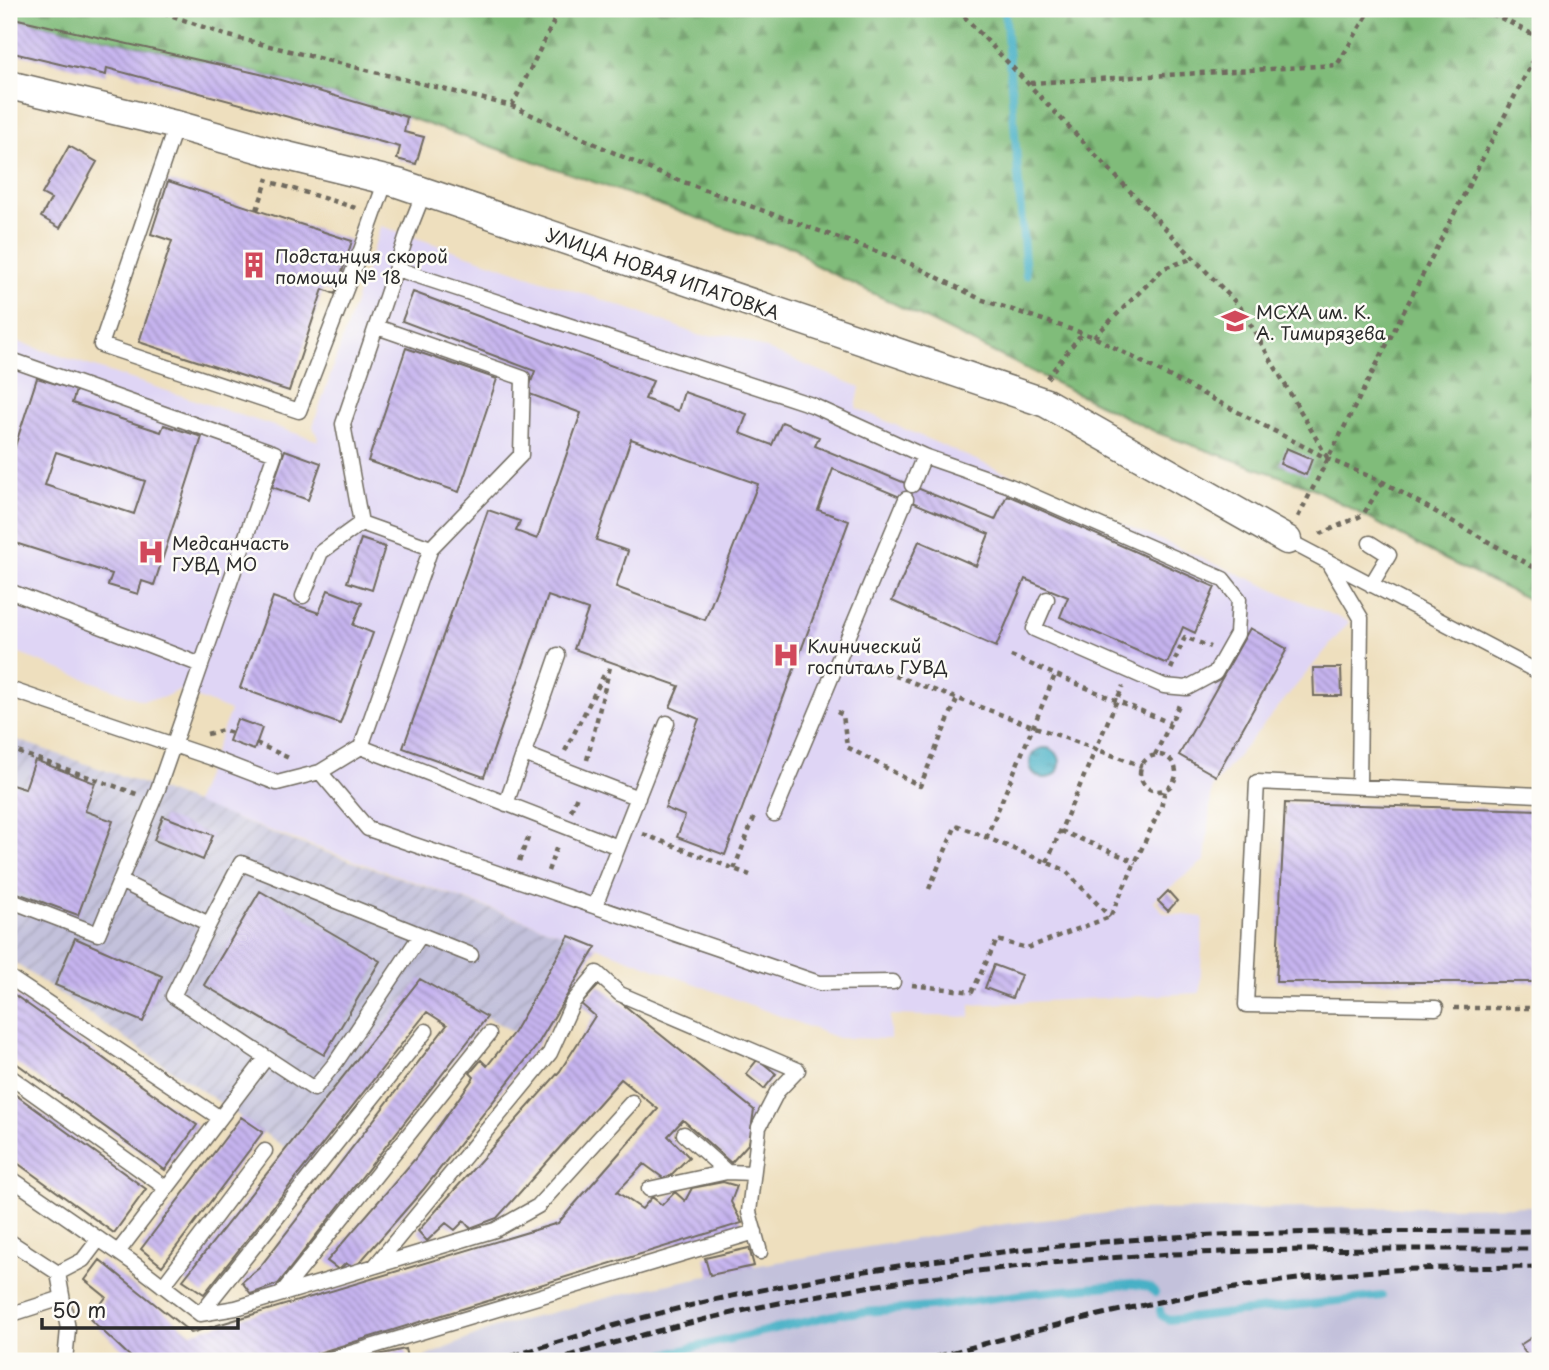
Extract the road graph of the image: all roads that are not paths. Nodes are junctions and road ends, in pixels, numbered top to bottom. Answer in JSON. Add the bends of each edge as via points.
{"nodes":[{"id":1,"x":9,"y":85,"type":"edge"},
{"id":2,"x":176,"y":125,"type":"junction"},
{"id":3,"x":386,"y":180,"type":"junction"},
{"id":4,"x":424,"y":192,"type":"junction"},
{"id":5,"x":397,"y":269,"type":"junction"},
{"id":6,"x":377,"y":327,"type":"junction"},
{"id":7,"x":9,"y":359,"type":"edge"},
{"id":8,"x":924,"y":456,"type":"junction"},
{"id":9,"x":361,"y":523,"type":"junction"},
{"id":10,"x":1370,"y":543,"type":"dead end"},
{"id":11,"x":1295,"y":545,"type":"joint"},
{"id":12,"x":431,"y":548,"type":"junction"},
{"id":13,"x":1329,"y":564,"type":"junction"},
{"id":14,"x":1371,"y":585,"type":"junction"},
{"id":15,"x":9,"y":591,"type":"edge"},
{"id":16,"x":303,"y":596,"type":"dead end"},
{"id":17,"x":1047,"y":598,"type":"dead end"},
{"id":18,"x":558,"y":656,"type":"dead end"},
{"id":19,"x":201,"y":665,"type":"junction"},
{"id":20,"x":1540,"y":673,"type":"edge"},
{"id":21,"x":9,"y":689,"type":"edge"},
{"id":22,"x":667,"y":723,"type":"dead end"},
{"id":23,"x":173,"y":745,"type":"junction"},
{"id":24,"x":361,"y":747,"type":"junction"},
{"id":25,"x":524,"y":754,"type":"junction"},
{"id":26,"x":320,"y":772,"type":"junction"},
{"id":27,"x":1359,"y":787,"type":"junction"},
{"id":28,"x":1540,"y":795,"type":"edge"},
{"id":29,"x":638,"y":798,"type":"junction"},
{"id":30,"x":506,"y":804,"type":"junction"},
{"id":31,"x":774,"y":814,"type":"road end"},
{"id":32,"x":618,"y":847,"type":"junction"},
{"id":33,"x":120,"y":881,"type":"junction"},
{"id":34,"x":9,"y":900,"type":"edge"},
{"id":35,"x":595,"y":906,"type":"junction"},
{"id":36,"x":209,"y":924,"type":"junction"},
{"id":37,"x":420,"y":936,"type":"junction"},
{"id":38,"x":471,"y":955,"type":"dead end"},
{"id":39,"x":9,"y":977,"type":"edge"},
{"id":40,"x":893,"y":982,"type":"road end"},
{"id":41,"x":1436,"y":1009,"type":"road end"},
{"id":42,"x":426,"y":1031,"type":"dead end"},
{"id":43,"x":489,"y":1034,"type":"dead end"},
{"id":44,"x":266,"y":1058,"type":"junction"},
{"id":45,"x":9,"y":1076,"type":"edge"},
{"id":46,"x":632,"y":1102,"type":"dead end"},
{"id":47,"x":220,"y":1118,"type":"junction"},
{"id":48,"x":684,"y":1134,"type":"dead end"},
{"id":49,"x":265,"y":1152,"type":"dead end"},
{"id":50,"x":727,"y":1172,"type":"junction"},
{"id":51,"x":753,"y":1173,"type":"junction"},
{"id":52,"x":9,"y":1177,"type":"edge"},
{"id":53,"x":166,"y":1188,"type":"junction"},
{"id":54,"x":649,"y":1189,"type":"dead end"},
{"id":55,"x":755,"y":1232,"type":"junction"},
{"id":56,"x":99,"y":1239,"type":"junction"},
{"id":57,"x":9,"y":1241,"type":"edge"},
{"id":58,"x":118,"y":1252,"type":"junction"},
{"id":59,"x":760,"y":1252,"type":"dead end"},
{"id":60,"x":375,"y":1266,"type":"junction"},
{"id":61,"x":58,"y":1273,"type":"junction"},
{"id":62,"x":163,"y":1286,"type":"junction"},
{"id":63,"x":281,"y":1294,"type":"junction"},
{"id":64,"x":62,"y":1298,"type":"junction"},
{"id":65,"x":200,"y":1314,"type":"junction"},
{"id":66,"x":9,"y":1315,"type":"edge"},
{"id":67,"x":65,"y":1361,"type":"edge"},
{"id":68,"x":324,"y":1361,"type":"edge"}],
"edges":[{"from":1,"to":2,"type":"street","name":"УЛИЦА НОВАЯ ИПАТОВКА"},
{"from":2,"to":3,"type":"street","name":"УЛИЦА НОВАЯ ИПАТОВКА"},
{"from":2,"to":3,"type":"lane","via":[[101,345],[299,411]]},
{"from":3,"to":4,"type":"street","name":"УЛИЦА НОВАЯ ИПАТОВКА"},
{"from":4,"to":5,"type":"lane"},
{"from":4,"to":11,"type":"street","name":"УЛИЦА НОВАЯ ИПАТОВКА","via":[[1046,403]]},
{"from":5,"to":6,"type":"lane"},
{"from":5,"to":8,"type":"lane","via":[[812,405]]},
{"from":6,"to":9,"type":"lane","via":[[343,425]]},
{"from":6,"to":12,"type":"lane","via":[[523,378],[521,455]]},
{"from":7,"to":19,"type":"lane","via":[[275,453]]},
{"from":8,"to":17,"type":"lane","via":[[1010,486],[1223,579],[1239,598],[1237,634],[1215,673],[1187,688],[1164,686],[1034,629]]},
{"from":8,"to":31,"type":"lane"},
{"from":9,"to":12,"type":"lane"},
{"from":9,"to":16,"type":"lane","via":[[321,552]]},
{"from":10,"to":14,"type":"lane","via":[[1390,555]]},
{"from":11,"to":13,"type":"lane"},
{"from":12,"to":24,"type":"lane"},
{"from":13,"to":14,"type":"lane"},
{"from":13,"to":27,"type":"lane","via":[[1361,618]]},
{"from":14,"to":20,"type":"lane"},
{"from":15,"to":19,"type":"lane"},
{"from":18,"to":25,"type":"lane"},
{"from":19,"to":23,"type":"lane"},
{"from":21,"to":23,"type":"lane"},
{"from":22,"to":29,"type":"lane"},
{"from":23,"to":26,"type":"lane","via":[[277,783]]},
{"from":23,"to":33,"type":"lane"},
{"from":24,"to":26,"type":"lane"},
{"from":24,"to":30,"type":"lane"},
{"from":25,"to":29,"type":"lane"},
{"from":25,"to":30,"type":"lane"},
{"from":26,"to":35,"type":"lane","via":[[368,829]]},
{"from":27,"to":28,"type":"lane"},
{"from":27,"to":41,"type":"lane","via":[[1257,782],[1246,1005]]},
{"from":29,"to":32,"type":"lane"},
{"from":30,"to":32,"type":"lane"},
{"from":32,"to":35,"type":"lane"},
{"from":33,"to":34,"type":"lane","via":[[98,934]]},
{"from":33,"to":36,"type":"lane"},
{"from":35,"to":40,"type":"lane","via":[[819,983]]},
{"from":36,"to":37,"type":"lane","via":[[241,863]]},
{"from":36,"to":44,"type":"lane","via":[[173,996]]},
{"from":37,"to":38,"type":"lane"},
{"from":37,"to":44,"type":"lane","via":[[314,1089]]},
{"from":39,"to":47,"type":"lane"},
{"from":42,"to":65,"type":"lane"},
{"from":43,"to":63,"type":"lane"},
{"from":44,"to":47,"type":"lane"},
{"from":45,"to":53,"type":"lane"},
{"from":46,"to":60,"type":"lane","via":[[538,1206],[495,1230]]},
{"from":47,"to":53,"type":"lane"},
{"from":48,"to":50,"type":"lane"},
{"from":49,"to":62,"type":"lane"},
{"from":50,"to":51,"type":"lane"},
{"from":50,"to":54,"type":"lane"},
{"from":51,"to":55,"type":"lane","via":[[749,1212]]},
{"from":51,"to":60,"type":"lane","via":[[759,1127],[777,1092],[798,1070],[620,994],[597,973],[573,1002],[550,1053]]},
{"from":52,"to":56,"type":"lane"},
{"from":53,"to":58,"type":"lane"},
{"from":55,"to":59,"type":"lane"},
{"from":55,"to":68,"type":"lane"},
{"from":56,"to":58,"type":"lane"},
{"from":56,"to":61,"type":"lane","via":[[83,1260]]},
{"from":57,"to":61,"type":"lane"},
{"from":58,"to":62,"type":"lane"},
{"from":60,"to":63,"type":"lane"},
{"from":61,"to":64,"type":"lane"},
{"from":62,"to":65,"type":"lane"},
{"from":63,"to":65,"type":"lane"},
{"from":64,"to":66,"type":"lane"},
{"from":64,"to":67,"type":"lane","via":[[68,1329]]}]}
